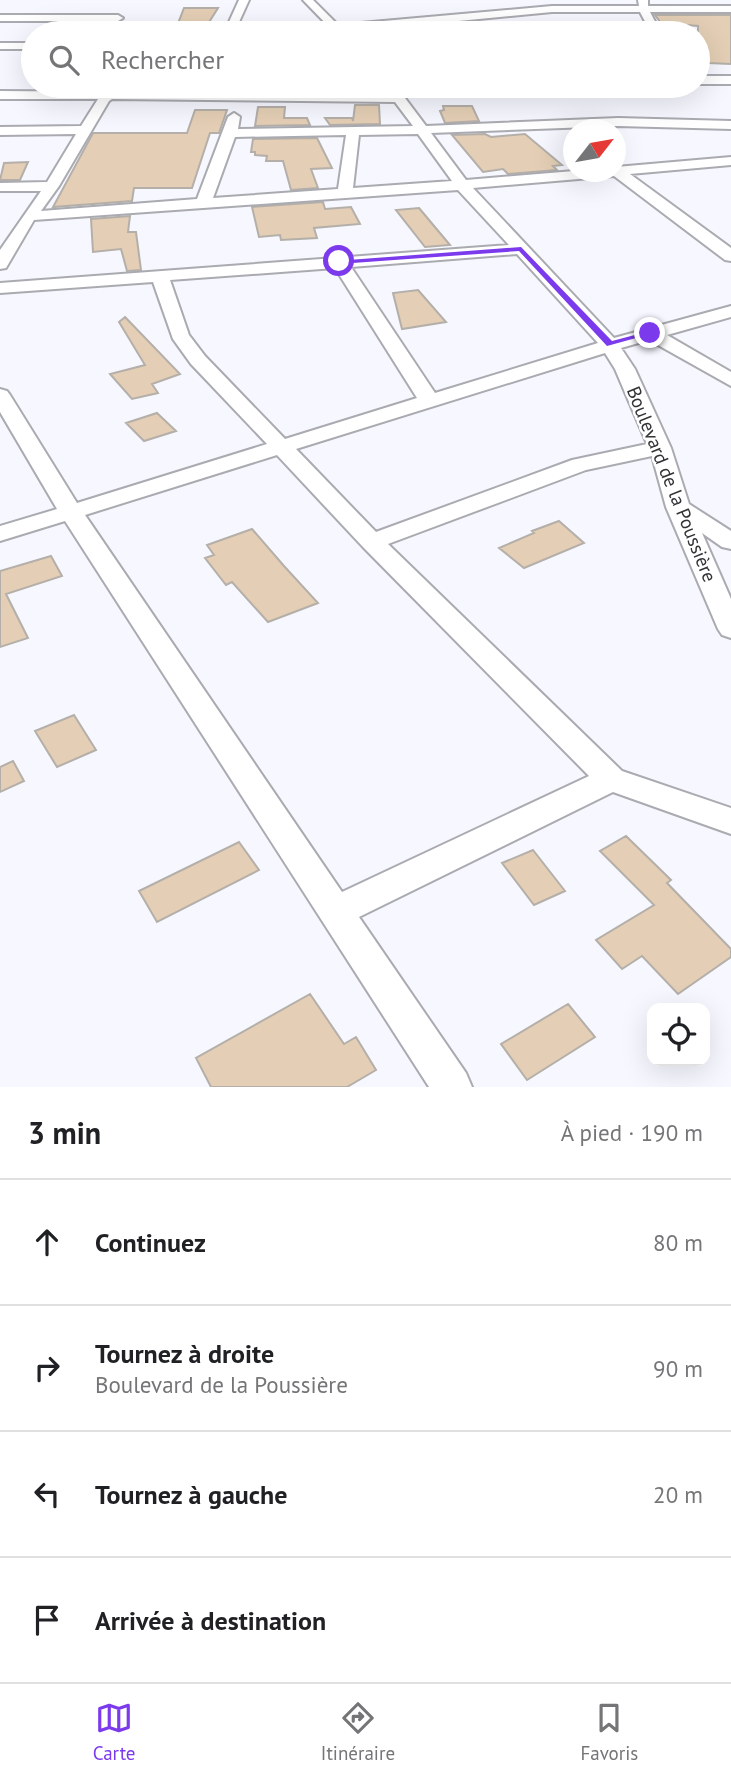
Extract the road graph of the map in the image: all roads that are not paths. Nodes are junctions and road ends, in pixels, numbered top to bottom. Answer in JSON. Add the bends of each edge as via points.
{"nodes":[{"id":1,"x":244,"y":0,"type":"edge"},
{"id":2,"x":309,"y":0,"type":"edge"},
{"id":3,"x":545,"y":0,"type":"edge"},
{"id":4,"x":643,"y":5,"type":"edge"},
{"id":5,"x":23,"y":9,"type":"dead end"},
{"id":6,"x":552,"y":9,"type":"junction"},
{"id":7,"x":730,"y":10,"type":"edge"},
{"id":8,"x":0,"y":18,"type":"edge"},
{"id":9,"x":14,"y":18,"type":"junction"},
{"id":10,"x":116,"y":21,"type":"edge"},
{"id":11,"x":234,"y":21,"type":"edge"},
{"id":12,"x":329,"y":21,"type":"edge"},
{"id":13,"x":436,"y":21,"type":"edge"},
{"id":14,"x":650,"y":21,"type":"edge"},
{"id":15,"x":0,"y":46,"type":"edge"},
{"id":16,"x":21,"y":46,"type":"edge"},
{"id":17,"x":710,"y":79,"type":"edge"},
{"id":18,"x":731,"y":80,"type":"edge"},
{"id":19,"x":0,"y":95,"type":"edge"},
{"id":20,"x":21,"y":95,"type":"edge"},
{"id":21,"x":106,"y":98,"type":"edge"},
{"id":22,"x":237,"y":98,"type":"edge"},
{"id":23,"x":398,"y":98,"type":"edge"},
{"id":24,"x":728,"y":128,"type":"edge"},
{"id":25,"x":84,"y":130,"type":"junction"},
{"id":26,"x":0,"y":131,"type":"edge"},
{"id":27,"x":353,"y":131,"type":"junction"},
{"id":28,"x":420,"y":131,"type":"junction"},
{"id":29,"x":230,"y":133,"type":"junction"},
{"id":30,"x":731,"y":161,"type":"edge"},
{"id":31,"x":626,"y":172,"type":"edge"},
{"id":32,"x":563,"y":177,"type":"edge"},
{"id":33,"x":626,"y":179,"type":"edge"},
{"id":34,"x":462,"y":185,"type":"junction"},
{"id":35,"x":52,"y":186,"type":"junction"},
{"id":36,"x":0,"y":187,"type":"edge"},
{"id":37,"x":345,"y":193,"type":"junction"},
{"id":38,"x":204,"y":202,"type":"junction"},
{"id":39,"x":29,"y":216,"type":"junction"},
{"id":40,"x":521,"y":249,"type":"junction"},
{"id":41,"x":731,"y":256,"type":"edge"},
{"id":42,"x":339,"y":261,"type":"junction"},
{"id":43,"x":0,"y":264,"type":"edge"},
{"id":44,"x":160,"y":276,"type":"junction"},
{"id":45,"x":0,"y":288,"type":"edge"},
{"id":46,"x":731,"y":311,"type":"edge"},
{"id":47,"x":650,"y":333,"type":"junction"},
{"id":48,"x":610,"y":345,"type":"junction"},
{"id":49,"x":731,"y":380,"type":"edge"},
{"id":50,"x":1,"y":396,"type":"edge"},
{"id":51,"x":429,"y":400,"type":"junction"},
{"id":52,"x":283,"y":447,"type":"junction"},
{"id":53,"x":660,"y":448,"type":"junction"},
{"id":54,"x":678,"y":507,"type":"junction"},
{"id":55,"x":71,"y":512,"type":"junction"},
{"id":56,"x":0,"y":534,"type":"edge"},
{"id":57,"x":372,"y":542,"type":"junction"},
{"id":58,"x":731,"y":542,"type":"edge"},
{"id":59,"x":731,"y":629,"type":"edge"},
{"id":60,"x":611,"y":779,"type":"junction"},
{"id":61,"x":731,"y":821,"type":"edge"},
{"id":62,"x":337,"y":911,"type":"junction"},
{"id":63,"x":452,"y":1087,"type":"edge"}],
"edges":[{"from":1,"to":11,"type":"street"},
{"from":2,"to":12,"type":"street"},
{"from":3,"to":6,"type":"street"},
{"from":4,"to":6,"type":"street"},
{"from":4,"to":7,"type":"street"},
{"from":4,"to":14,"type":"street"},
{"from":5,"to":9,"type":"street"},
{"from":6,"to":13,"type":"street"},
{"from":8,"to":9,"type":"street"},
{"from":9,"to":10,"type":"street","via":[[121,13]]},
{"from":15,"to":16,"type":"street"},
{"from":17,"to":18,"type":"street"},
{"from":19,"to":20,"type":"street"},
{"from":21,"to":25,"type":"street"},
{"from":22,"to":29,"type":"street"},
{"from":23,"to":28,"type":"street","name":"Boulevard de la Poussière"},
{"from":24,"to":28,"type":"street","via":[[618,122]]},
{"from":25,"to":26,"type":"street"},
{"from":25,"to":35,"type":"street"},
{"from":27,"to":28,"type":"street"},
{"from":27,"to":29,"type":"street"},
{"from":27,"to":37,"type":"street"},
{"from":28,"to":34,"type":"street","name":"Boulevard de la Poussière"},
{"from":29,"to":38,"type":"street"},
{"from":30,"to":31,"type":"street"},
{"from":32,"to":34,"type":"street"},
{"from":33,"to":41,"type":"street"},
{"from":34,"to":37,"type":"street"},
{"from":34,"to":40,"type":"street","name":"Boulevard de la Poussière"},
{"from":35,"to":36,"type":"street"},
{"from":35,"to":39,"type":"street"},
{"from":37,"to":38,"type":"street"},
{"from":38,"to":39,"type":"street"},
{"from":39,"to":43,"type":"street"},
{"from":40,"to":42,"type":"street"},
{"from":40,"to":48,"type":"street","name":"Boulevard de la Poussière"},
{"from":42,"to":44,"type":"street"},
{"from":42,"to":51,"type":"street"},
{"from":44,"to":45,"type":"street"},
{"from":44,"to":52,"type":"street","via":[[186,346]]},
{"from":46,"to":47,"type":"street"},
{"from":47,"to":48,"type":"street"},
{"from":47,"to":49,"type":"street"},
{"from":48,"to":51,"type":"street"},
{"from":48,"to":53,"type":"street","name":"Boulevard de la Poussière"},
{"from":50,"to":55,"type":"street"},
{"from":51,"to":52,"type":"street"},
{"from":52,"to":55,"type":"street"},
{"from":52,"to":57,"type":"street"},
{"from":53,"to":54,"type":"street","name":"Boulevard de la Poussière"},
{"from":53,"to":57,"type":"street","via":[[580,465]]},
{"from":54,"to":58,"type":"street"},
{"from":54,"to":59,"type":"street","name":"Boulevard de la Poussière"},
{"from":55,"to":56,"type":"street"},
{"from":55,"to":62,"type":"street"},
{"from":57,"to":60,"type":"street"},
{"from":60,"to":61,"type":"street"},
{"from":60,"to":62,"type":"street"},
{"from":62,"to":63,"type":"street"}]}
